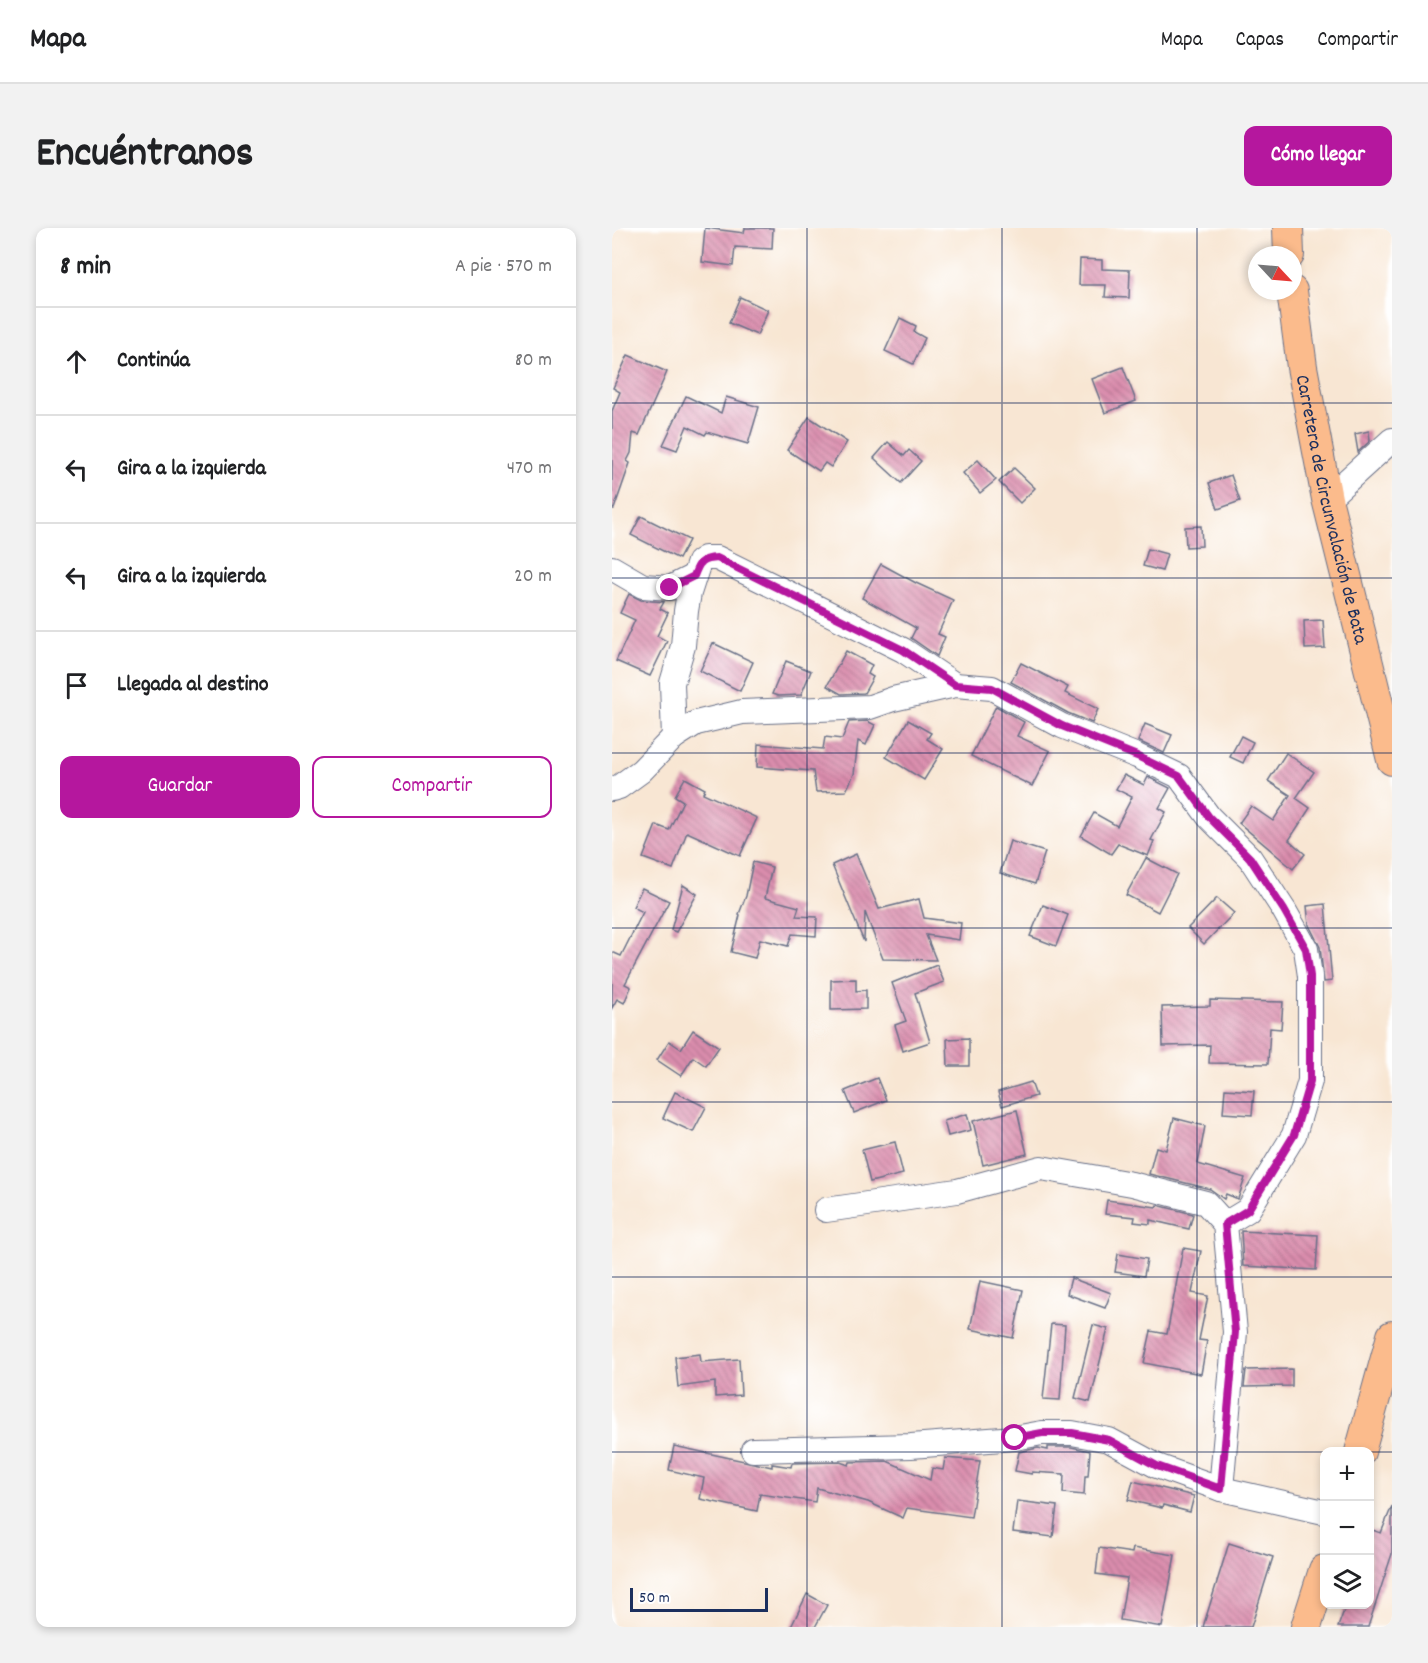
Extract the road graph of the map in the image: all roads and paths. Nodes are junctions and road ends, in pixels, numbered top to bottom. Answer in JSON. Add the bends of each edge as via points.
{"nodes":[{"id":1,"x":1288,"y":228,"type":"edge"},
{"id":2,"x":1289,"y":246,"type":"edge"},
{"id":3,"x":1293,"y":300,"type":"edge"},
{"id":4,"x":1392,"y":440,"type":"edge"},
{"id":5,"x":1327,"y":499,"type":"junction"},
{"id":6,"x":612,"y":568,"type":"edge"},
{"id":7,"x":694,"y":576,"type":"junction"},
{"id":8,"x":955,"y":685,"type":"junction"},
{"id":9,"x":674,"y":737,"type":"junction"},
{"id":10,"x":1392,"y":760,"type":"edge"},
{"id":11,"x":612,"y":789,"type":"edge"},
{"id":12,"x":826,"y":1210,"type":"dead end"},
{"id":13,"x":1225,"y":1224,"type":"junction"},
{"id":14,"x":1392,"y":1336,"type":"edge"},
{"id":15,"x":1361,"y":1447,"type":"edge"},
{"id":16,"x":753,"y":1450,"type":"dead end"},
{"id":17,"x":1221,"y":1489,"type":"junction"},
{"id":18,"x":1320,"y":1511,"type":"edge"},
{"id":19,"x":1320,"y":1583,"type":"edge"},
{"id":20,"x":1306,"y":1627,"type":"edge"}],
"edges":[{"from":1,"to":2,"type":"main road"},
{"from":3,"to":5,"type":"main road","name":"Carretera de Circunvalación de Bata"},
{"from":4,"to":5,"type":"street"},
{"from":5,"to":10,"type":"main road","name":"Carretera de Circunvalación de Bata"},
{"from":6,"to":7,"type":"street","via":[[643,586],[670,588]]},
{"from":7,"to":8,"type":"street","via":[[699,562],[717,558],[903,650]]},
{"from":7,"to":9,"type":"street","via":[[672,684]]},
{"from":8,"to":9,"type":"street","via":[[870,707],[742,712],[696,723]]},
{"from":8,"to":13,"type":"street","via":[[992,688],[1062,726],[1179,776],[1209,817],[1250,858],[1306,949],[1310,1081],[1294,1135],[1248,1210]]},
{"from":9,"to":11,"type":"street","via":[[641,771]]},
{"from":12,"to":13,"type":"street","via":[[957,1191],[1041,1168],[1132,1184],[1206,1203]]},
{"from":13,"to":17,"type":"street","via":[[1235,1332]]},
{"from":14,"to":15,"type":"main road"},
{"from":16,"to":17,"type":"street","via":[[911,1446],[1072,1433],[1109,1440],[1157,1466]]},
{"from":17,"to":18,"type":"street"},
{"from":19,"to":20,"type":"main road"}]}
